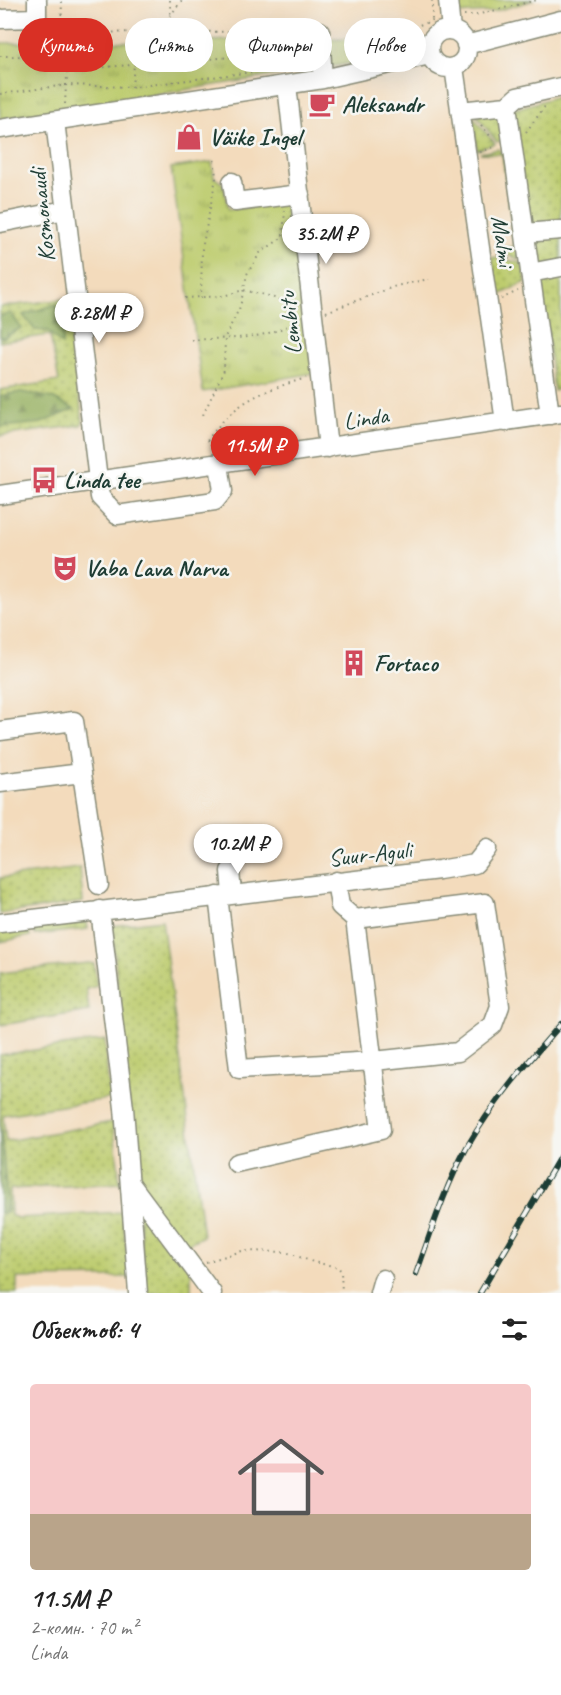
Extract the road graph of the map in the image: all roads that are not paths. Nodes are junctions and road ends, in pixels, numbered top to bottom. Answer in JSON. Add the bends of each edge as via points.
{"nodes":[{"id":1,"x":37,"y":0,"type":"edge"},
{"id":2,"x":448,"y":0,"type":"edge"},
{"id":3,"x":0,"y":18,"type":"edge"},
{"id":4,"x":561,"y":20,"type":"edge"},
{"id":5,"x":451,"y":30,"type":"junction"},
{"id":6,"x":466,"y":45,"type":"junction"},
{"id":7,"x":430,"y":55,"type":"junction"},
{"id":8,"x":332,"y":63,"type":"edge"},
{"id":9,"x":454,"y":67,"type":"junction"},
{"id":10,"x":309,"y":72,"type":"edge"},
{"id":11,"x":287,"y":85,"type":"junction"},
{"id":12,"x":559,"y":87,"type":"edge"},
{"id":13,"x":507,"y":106,"type":"junction"},
{"id":14,"x":460,"y":111,"type":"junction"},
{"id":15,"x":61,"y":120,"type":"junction"},
{"id":16,"x":0,"y":129,"type":"edge"},
{"id":17,"x":232,"y":182,"type":"dead end"},
{"id":18,"x":293,"y":195,"type":"junction"},
{"id":19,"x":65,"y":210,"type":"junction"},
{"id":20,"x":0,"y":223,"type":"edge"},
{"id":21,"x":561,"y":230,"type":"edge"},
{"id":22,"x":525,"y":233,"type":"junction"},
{"id":23,"x":561,"y":267,"type":"edge"},
{"id":24,"x":531,"y":274,"type":"junction"},
{"id":25,"x":555,"y":406,"type":"edge"},
{"id":26,"x":506,"y":422,"type":"junction"},
{"id":27,"x":328,"y":448,"type":"junction"},
{"id":28,"x":219,"y":464,"type":"junction"},
{"id":29,"x":98,"y":482,"type":"junction"},
{"id":30,"x":0,"y":495,"type":"edge"},
{"id":31,"x":0,"y":731,"type":"edge"},
{"id":32,"x":82,"y":773,"type":"junction"},
{"id":33,"x":0,"y":783,"type":"edge"},
{"id":34,"x":487,"y":849,"type":"dead end"},
{"id":35,"x":230,"y":871,"type":"dead end"},
{"id":36,"x":336,"y":881,"type":"junction"},
{"id":37,"x":99,"y":885,"type":"dead end"},
{"id":38,"x":225,"y":895,"type":"junction"},
{"id":39,"x":100,"y":910,"type":"junction"},
{"id":40,"x":355,"y":919,"type":"junction"},
{"id":41,"x":0,"y":923,"type":"edge"},
{"id":42,"x":374,"y":1061,"type":"junction"},
{"id":43,"x":236,"y":1163,"type":"dead end"},
{"id":44,"x":130,"y":1183,"type":"junction"},
{"id":45,"x":138,"y":1293,"type":"edge"},
{"id":46,"x":212,"y":1293,"type":"edge"}],
"edges":[{"from":1,"to":3,"type":"street","via":[[37,18]]},
{"from":2,"to":5,"type":"street"},
{"from":4,"to":6,"type":"street"},
{"from":5,"to":6,"type":"street","via":[[461,35]]},
{"from":5,"to":7,"type":"street","via":[[434,37]]},
{"from":6,"to":9,"type":"street","via":[[463,61]]},
{"from":7,"to":8,"type":"street"},
{"from":7,"to":9,"type":"street","via":[[442,67]]},
{"from":9,"to":14,"type":"street","name":"Malmi"},
{"from":10,"to":11,"type":"street"},
{"from":11,"to":15,"type":"street"},
{"from":11,"to":18,"type":"street","name":"Lembitu"},
{"from":12,"to":13,"type":"street","via":[[517,97]]},
{"from":13,"to":14,"type":"street"},
{"from":13,"to":22,"type":"street","via":[[508,145],[516,166]]},
{"from":14,"to":26,"type":"street","name":"Malmi"},
{"from":15,"to":16,"type":"street"},
{"from":15,"to":19,"type":"street","name":"Kosmonaudi"},
{"from":17,"to":18,"type":"street","via":[[235,202]]},
{"from":18,"to":27,"type":"street","name":"Lembitu"},
{"from":19,"to":20,"type":"street"},
{"from":19,"to":29,"type":"street","name":"Kosmonaudi"},
{"from":21,"to":22,"type":"street"},
{"from":22,"to":24,"type":"street"},
{"from":23,"to":24,"type":"street"},
{"from":24,"to":25,"type":"street"},
{"from":25,"to":26,"type":"street","name":"Linda"},
{"from":26,"to":27,"type":"street","name":"Linda"},
{"from":27,"to":28,"type":"street","name":"Linda"},
{"from":28,"to":29,"type":"street","name":"Linda"},
{"from":28,"to":29,"type":"street","name":"Kosmonaudi","via":[[223,491],[215,501],[117,516],[100,497]]},
{"from":29,"to":30,"type":"street","name":"Linda"},
{"from":31,"to":32,"type":"street","via":[[74,721]]},
{"from":32,"to":33,"type":"street"},
{"from":32,"to":37,"type":"street"},
{"from":34,"to":36,"type":"street","name":"Suur-Aguli","via":[[475,864]]},
{"from":35,"to":38,"type":"street"},
{"from":36,"to":38,"type":"street","name":"Suur-Aguli"},
{"from":36,"to":40,"type":"street","via":[[340,906]]},
{"from":38,"to":39,"type":"street","name":"Suur-Aguli"},
{"from":38,"to":42,"type":"street","via":[[239,1069]]},
{"from":39,"to":41,"type":"street","name":"Suur-Aguli"},
{"from":39,"to":44,"type":"street"},
{"from":40,"to":42,"type":"street"},
{"from":40,"to":42,"type":"street","via":[[485,903],[500,1006],[493,1025],[458,1052]]},
{"from":42,"to":43,"type":"street","via":[[381,1130]]},
{"from":44,"to":45,"type":"street"},
{"from":44,"to":46,"type":"street"}]}
